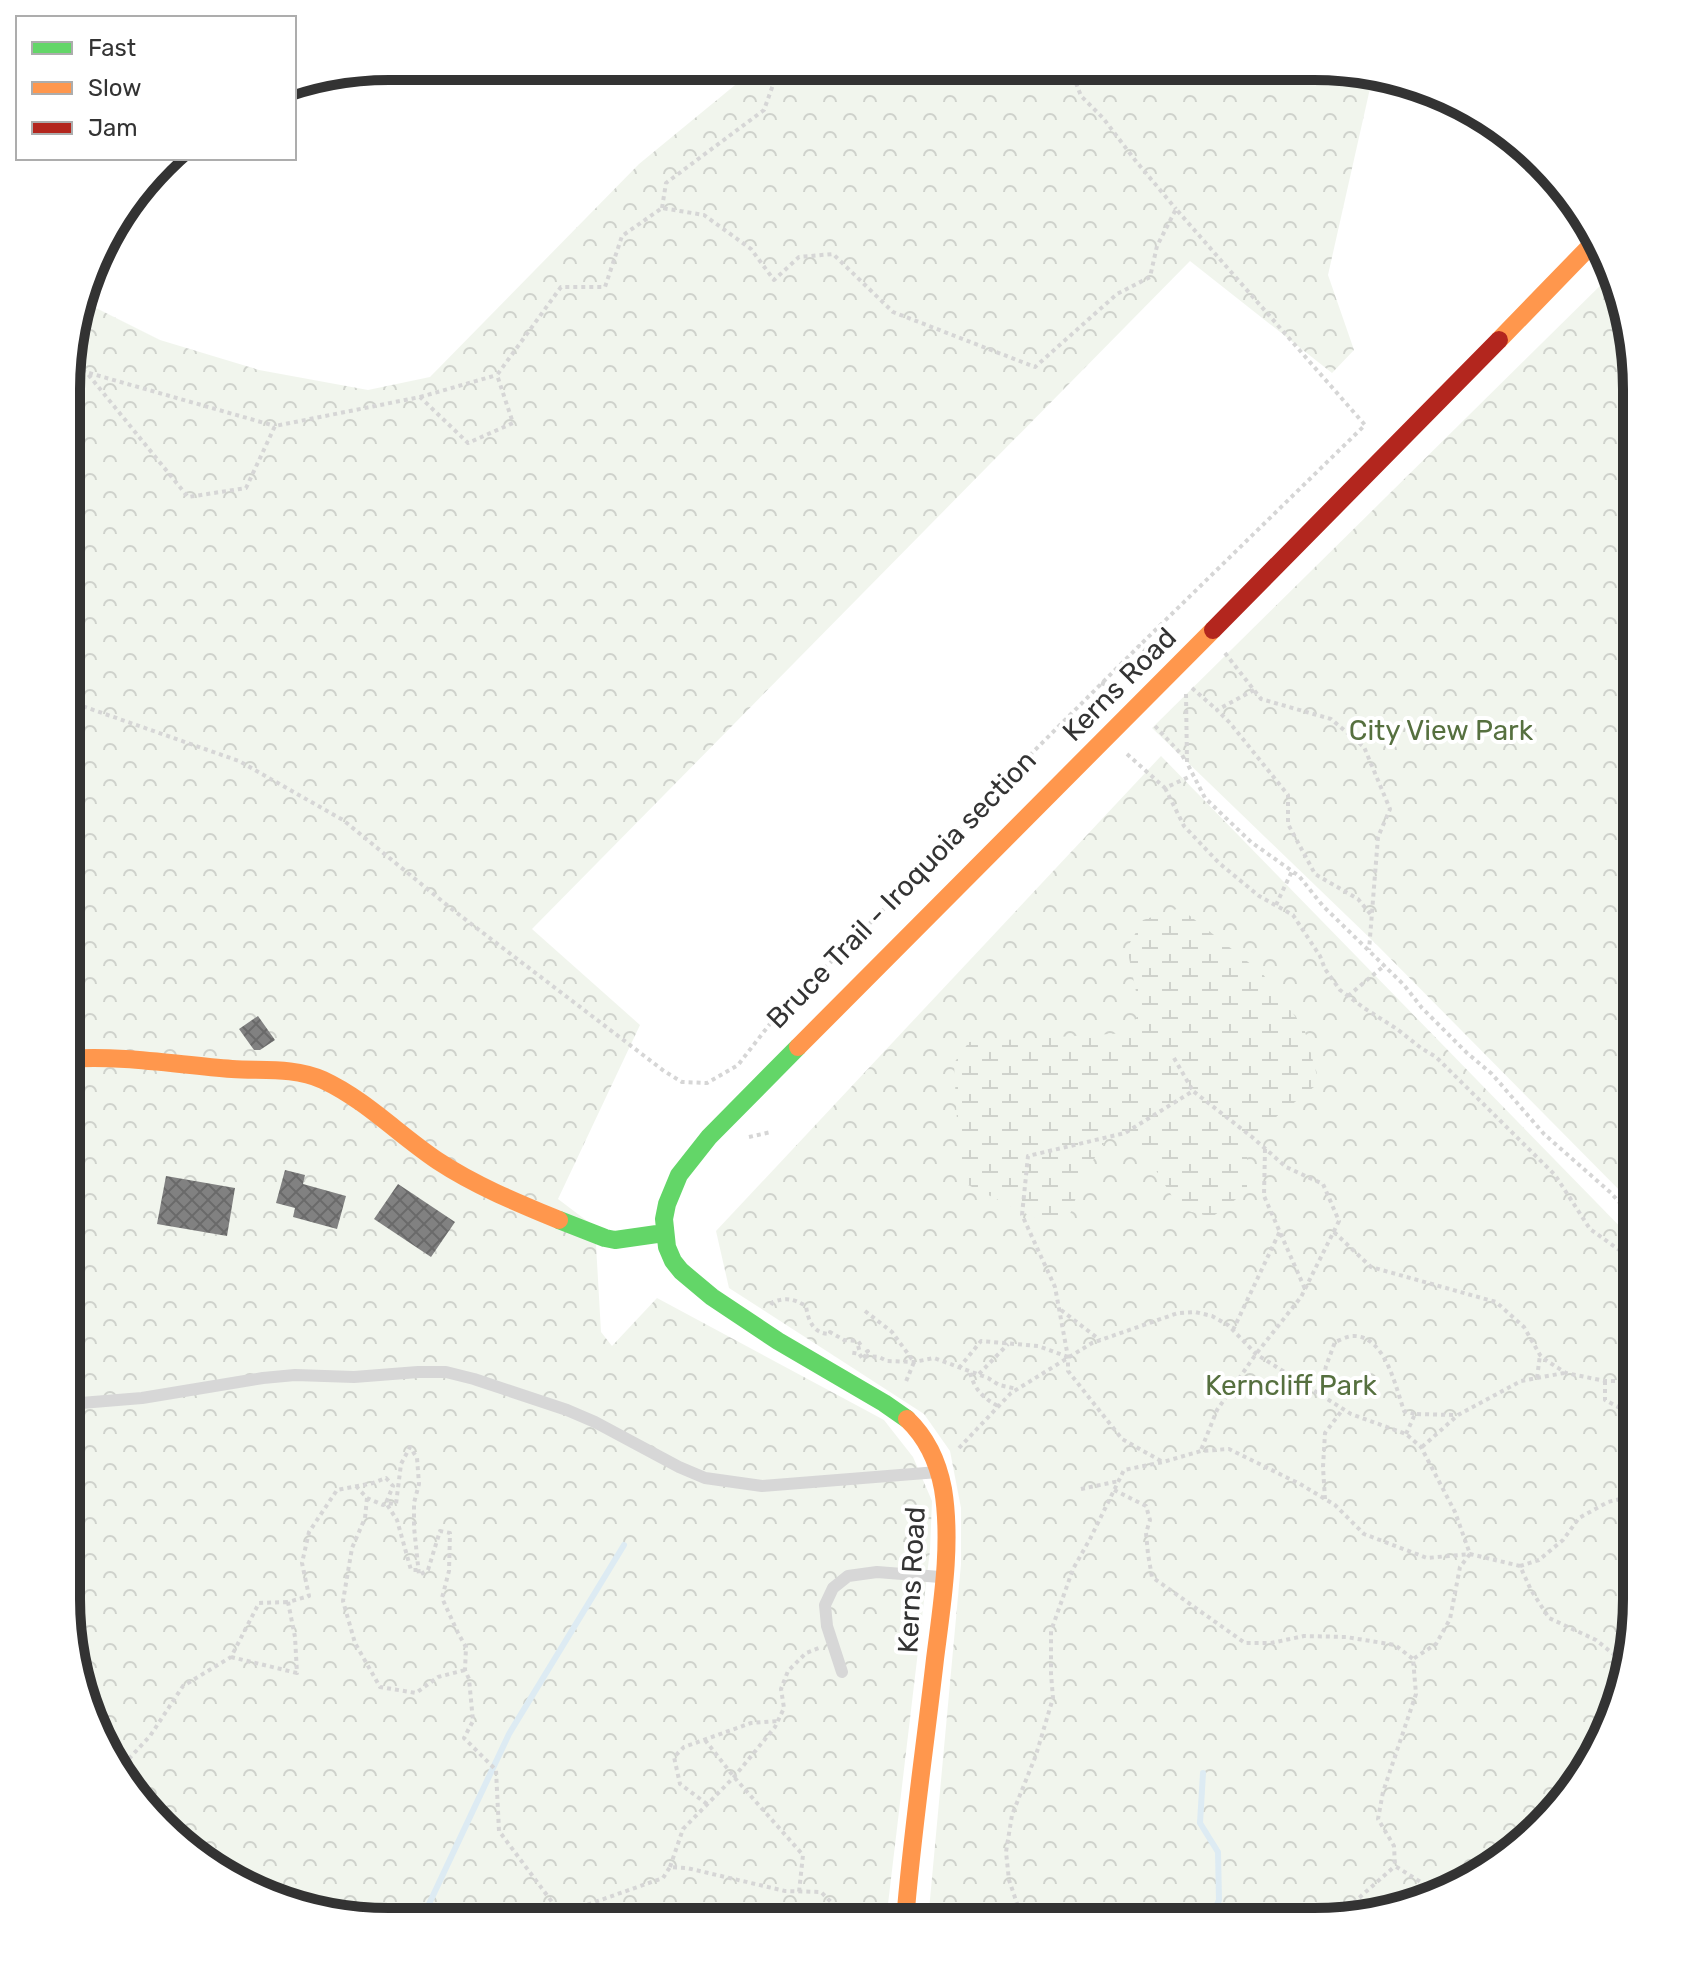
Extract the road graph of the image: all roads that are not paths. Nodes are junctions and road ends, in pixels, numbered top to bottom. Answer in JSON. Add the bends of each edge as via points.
{"nodes":[{"id":1,"x":1589,"y":248,"type":"edge"},
{"id":2,"x":80,"y":1058,"type":"edge"},
{"id":3,"x":682,"y":1170,"type":"junction"},
{"id":4,"x":664,"y":1233,"type":"junction"},
{"id":5,"x":638,"y":1237,"type":"junction"},
{"id":6,"x":80,"y":1403,"type":"edge"},
{"id":7,"x":939,"y":1472,"type":"junction"},
{"id":8,"x":944,"y":1577,"type":"junction"},
{"id":9,"x":842,"y":1672,"type":"dead end"},
{"id":10,"x":906,"y":1908,"type":"edge"}],
"edges":[{"from":1,"to":3,"type":"street","name":"Kerns Road","via":[[1210,633],[1179,676],[720,1126]]},
{"from":2,"to":5,"type":"street","via":[[291,1071],[318,1078],[490,1190],[605,1238]]},
{"from":3,"to":4,"type":"street","name":"Kerns Road","via":[[669,1196]]},
{"from":3,"to":5,"type":"street","name":"Kerns Road","via":[[667,1177],[646,1206]]},
{"from":4,"to":5,"type":"street"},
{"from":4,"to":7,"type":"street","name":"Kerns Road","via":[[674,1263],[726,1307],[784,1347],[901,1411],[929,1446]]},
{"from":6,"to":7,"type":"lane","via":[[295,1375],[446,1372],[567,1410],[705,1478],[762,1486]]},
{"from":7,"to":8,"type":"street","name":"Kerns Road","via":[[947,1536]]},
{"from":8,"to":9,"type":"lane","via":[[877,1572],[848,1576],[833,1588],[825,1605],[827,1626]]},
{"from":8,"to":10,"type":"street","name":"Kerns Road"}]}
